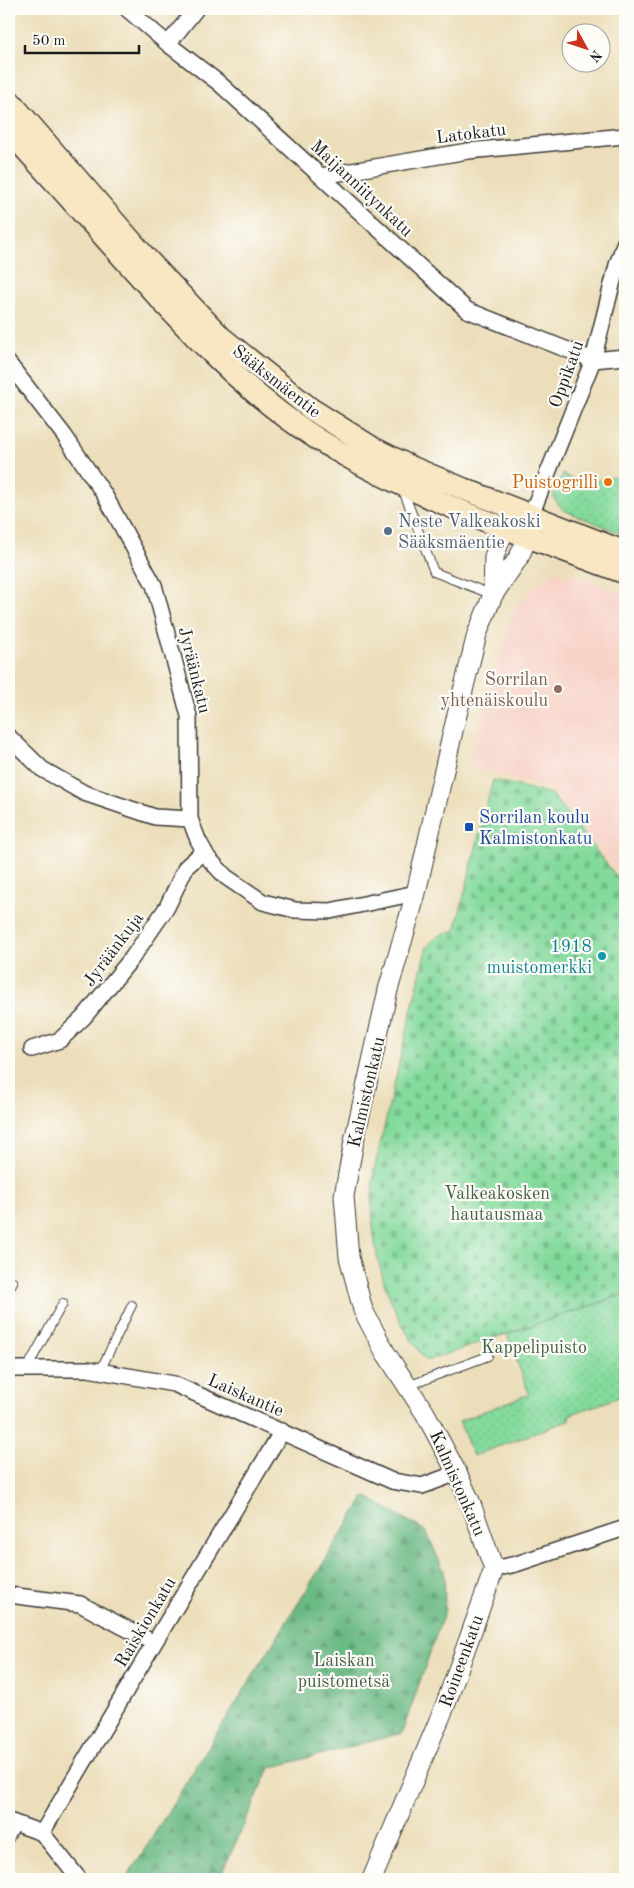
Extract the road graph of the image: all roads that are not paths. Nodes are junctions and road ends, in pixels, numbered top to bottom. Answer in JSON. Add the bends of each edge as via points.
{"nodes":[{"id":1,"x":127,"y":9,"type":"edge"},
{"id":2,"x":196,"y":9,"type":"edge"},
{"id":3,"x":168,"y":44,"type":"junction"},
{"id":4,"x":9,"y":100,"type":"edge"},
{"id":5,"x":9,"y":130,"type":"edge"},
{"id":6,"x":625,"y":136,"type":"edge"},
{"id":7,"x":322,"y":176,"type":"junction"},
{"id":8,"x":625,"y":242,"type":"edge"},
{"id":9,"x":625,"y":357,"type":"edge"},
{"id":10,"x":593,"y":360,"type":"junction"},
{"id":11,"x":9,"y":364,"type":"edge"},
{"id":12,"x":405,"y":475,"type":"junction"},
{"id":13,"x":531,"y":515,"type":"junction"},
{"id":14,"x":505,"y":528,"type":"junction"},
{"id":15,"x":528,"y":536,"type":"junction"},
{"id":16,"x":625,"y":552,"type":"edge"},
{"id":17,"x":625,"y":573,"type":"edge"},
{"id":18,"x":493,"y":596,"type":"junction"},
{"id":19,"x":9,"y":737,"type":"edge"},
{"id":20,"x":190,"y":819,"type":"junction"},
{"id":21,"x":204,"y":851,"type":"junction"},
{"id":22,"x":416,"y":893,"type":"junction"},
{"id":23,"x":32,"y":1050,"type":"dead end"},
{"id":24,"x":13,"y":1282,"type":"dead end"},
{"id":25,"x":9,"y":1289,"type":"edge"},
{"id":26,"x":63,"y":1302,"type":"dead end"},
{"id":27,"x":132,"y":1305,"type":"dead end"},
{"id":28,"x":488,"y":1356,"type":"dead end"},
{"id":29,"x":9,"y":1369,"type":"edge"},
{"id":30,"x":26,"y":1370,"type":"junction"},
{"id":31,"x":100,"y":1371,"type":"junction"},
{"id":32,"x":408,"y":1386,"type":"junction"},
{"id":33,"x":282,"y":1431,"type":"junction"},
{"id":34,"x":457,"y":1473,"type":"junction"},
{"id":35,"x":625,"y":1528,"type":"edge"},
{"id":36,"x":494,"y":1569,"type":"junction"},
{"id":37,"x":9,"y":1595,"type":"edge"},
{"id":38,"x":154,"y":1643,"type":"junction"},
{"id":39,"x":13,"y":1823,"type":"edge"},
{"id":40,"x":42,"y":1833,"type":"junction"},
{"id":41,"x":9,"y":1839,"type":"edge"},
{"id":42,"x":79,"y":1879,"type":"edge"},
{"id":43,"x":372,"y":1879,"type":"edge"}],
"edges":[{"from":1,"to":3,"type":"street","name":"Maijanniitynkatu"},
{"from":2,"to":3,"type":"street"},
{"from":3,"to":7,"type":"street","name":"Maijanniitynkatu","via":[[219,82]]},
{"from":4,"to":12,"type":"main road","name":"Sääksmäentie","via":[[147,259],[221,337],[311,409],[373,448]]},
{"from":5,"to":12,"type":"main road","name":"Sääksmäentie","via":[[176,318],[249,389],[318,439],[375,472]]},
{"from":6,"to":7,"type":"street","name":"Latokatu","via":[[468,151]]},
{"from":7,"to":10,"type":"street","name":"Maijanniitynkatu","via":[[467,310]]},
{"from":8,"to":10,"type":"street","name":"Oppikatu"},
{"from":9,"to":10,"type":"street"},
{"from":10,"to":13,"type":"street","name":"Oppikatu"},
{"from":11,"to":20,"type":"street","name":"Jyräänkatu","via":[[64,435],[104,494],[154,586],[189,716]]},
{"from":12,"to":13,"type":"main road","name":"Sääksmäentie","via":[[446,482]]},
{"from":12,"to":14,"type":"main road","name":"Sääksmäentie","via":[[432,499]]},
{"from":12,"to":18,"type":"lane","via":[[434,572]]},
{"from":13,"to":14,"type":"street"},
{"from":13,"to":15,"type":"street","name":"Kalmistonkatu"},
{"from":13,"to":16,"type":"main road","name":"Sääksmäentie"},
{"from":14,"to":15,"type":"main road","name":"Sääksmäentie"},
{"from":14,"to":18,"type":"street","name":"Kalmistonkatu","via":[[494,557]]},
{"from":15,"to":17,"type":"main road","name":"Sääksmäentie"},
{"from":15,"to":18,"type":"street","name":"Kalmistonkatu","via":[[514,566]]},
{"from":18,"to":22,"type":"street","name":"Kalmistonkatu","via":[[468,666]]},
{"from":19,"to":20,"type":"street","via":[[42,769],[84,793],[155,817]]},
{"from":20,"to":21,"type":"street","name":"Jyräänkatu"},
{"from":21,"to":22,"type":"street","name":"Jyräänkatu","via":[[226,877],[256,897],[295,910],[330,911]]},
{"from":21,"to":23,"type":"street","name":"Jyräänkuja","via":[[186,867],[167,907],[132,958],[84,1017],[60,1040]]},
{"from":22,"to":32,"type":"street","name":"Kalmistonkatu","via":[[388,990],[344,1196],[349,1257],[363,1310]]},
{"from":24,"to":25,"type":"lane"},
{"from":26,"to":30,"type":"lane"},
{"from":27,"to":31,"type":"lane"},
{"from":28,"to":32,"type":"lane"},
{"from":29,"to":30,"type":"street","name":"Laiskantie"},
{"from":30,"to":31,"type":"street","name":"Laiskantie"},
{"from":31,"to":33,"type":"street","name":"Laiskantie","via":[[174,1384]]},
{"from":32,"to":34,"type":"street","name":"Kalmistonkatu"},
{"from":33,"to":34,"type":"street","name":"Laiskantie","via":[[392,1481],[422,1486]]},
{"from":33,"to":38,"type":"street","name":"Raiskionkatu"},
{"from":34,"to":36,"type":"street","name":"Kalmistonkatu"},
{"from":35,"to":36,"type":"street"},
{"from":36,"to":43,"type":"street","name":"Roineenkatu","via":[[445,1706]]},
{"from":37,"to":38,"type":"street","via":[[80,1604]]},
{"from":38,"to":40,"type":"street","name":"Raiskionkatu"},
{"from":39,"to":40,"type":"street"},
{"from":39,"to":41,"type":"lane"},
{"from":40,"to":42,"type":"street"}]}
